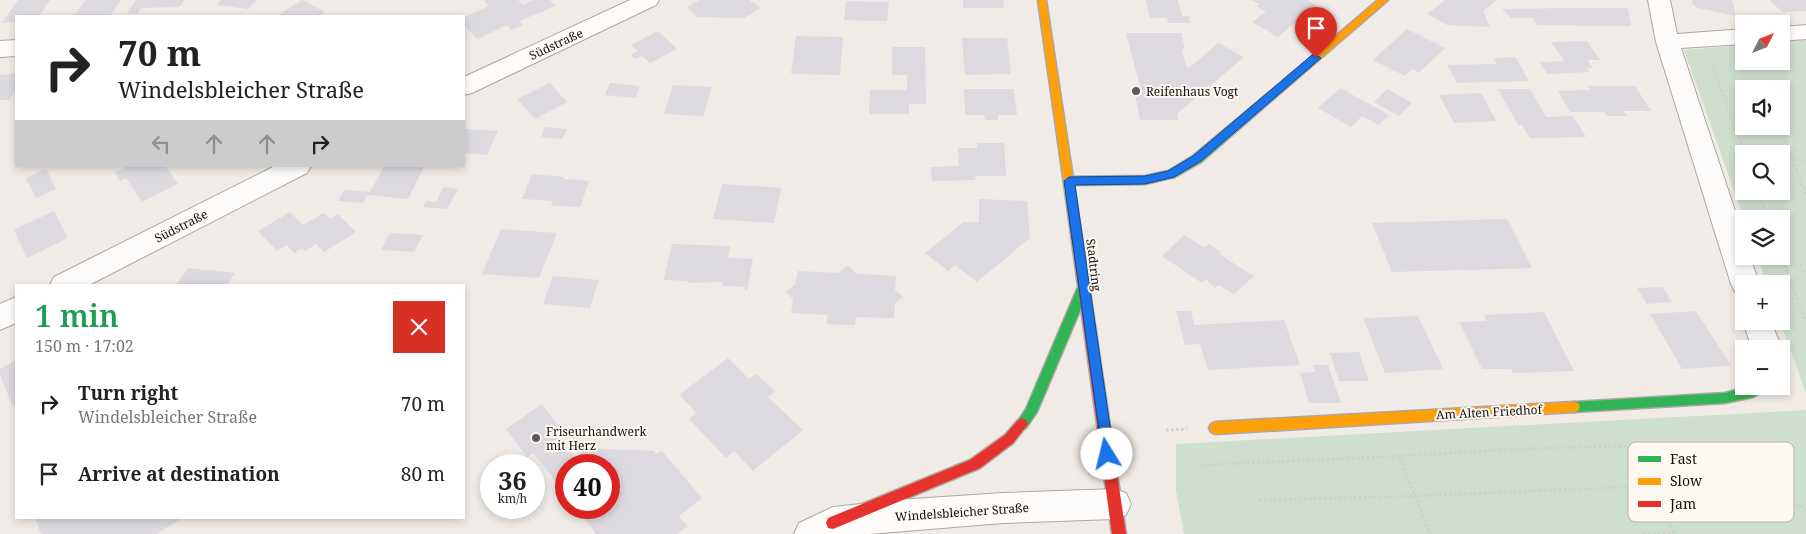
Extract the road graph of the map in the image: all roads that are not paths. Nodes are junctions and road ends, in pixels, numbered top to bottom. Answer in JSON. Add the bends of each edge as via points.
{"nodes":[{"id":1,"x":648,"y":0,"type":"edge"},
{"id":2,"x":1042,"y":0,"type":"edge"},
{"id":3,"x":1384,"y":0,"type":"edge"},
{"id":4,"x":1660,"y":0,"type":"edge"},
{"id":5,"x":1806,"y":32,"type":"edge"},
{"id":6,"x":1790,"y":33,"type":"edge"},
{"id":7,"x":1735,"y":37,"type":"edge"},
{"id":8,"x":1667,"y":42,"type":"junction"},
{"id":9,"x":15,"y":48,"type":"edge"},
{"id":10,"x":0,"y":49,"type":"edge"},
{"id":11,"x":465,"y":87,"type":"edge"},
{"id":12,"x":296,"y":167,"type":"edge"},
{"id":13,"x":1069,"y":181,"type":"junction"},
{"id":14,"x":1742,"y":275,"type":"edge"},
{"id":15,"x":66,"y":284,"type":"edge"},
{"id":16,"x":1083,"y":288,"type":"junction"},
{"id":17,"x":15,"y":310,"type":"edge"},
{"id":18,"x":0,"y":318,"type":"edge"},
{"id":19,"x":1744,"y":395,"type":"edge"},
{"id":20,"x":1215,"y":428,"type":"dead end"},
{"id":21,"x":1117,"y":519,"type":"edge"},
{"id":22,"x":822,"y":529,"type":"edge"}],
"edges":[{"from":1,"to":11,"type":"street","name":"Südstraße"},
{"from":2,"to":13,"type":"street","name":"Stadtring"},
{"from":3,"to":13,"type":"street","via":[[1197,159],[1171,174],[1145,180]]},
{"from":4,"to":8,"type":"street"},
{"from":5,"to":6,"type":"street"},
{"from":7,"to":8,"type":"street"},
{"from":8,"to":14,"type":"street"},
{"from":9,"to":10,"type":"street"},
{"from":12,"to":15,"type":"street","name":"Südstraße"},
{"from":13,"to":16,"type":"street","name":"Stadtring"},
{"from":16,"to":21,"type":"street","name":"Stadtring"},
{"from":16,"to":22,"type":"street","via":[[1031,412],[1009,439],[975,464]]},
{"from":17,"to":18,"type":"street"},
{"from":19,"to":20,"type":"street","name":"Am Alten Friedhof"},
{"from":21,"to":22,"type":"street","name":"Windelsbleicher Straße","via":[[984,509],[897,516]]}]}
